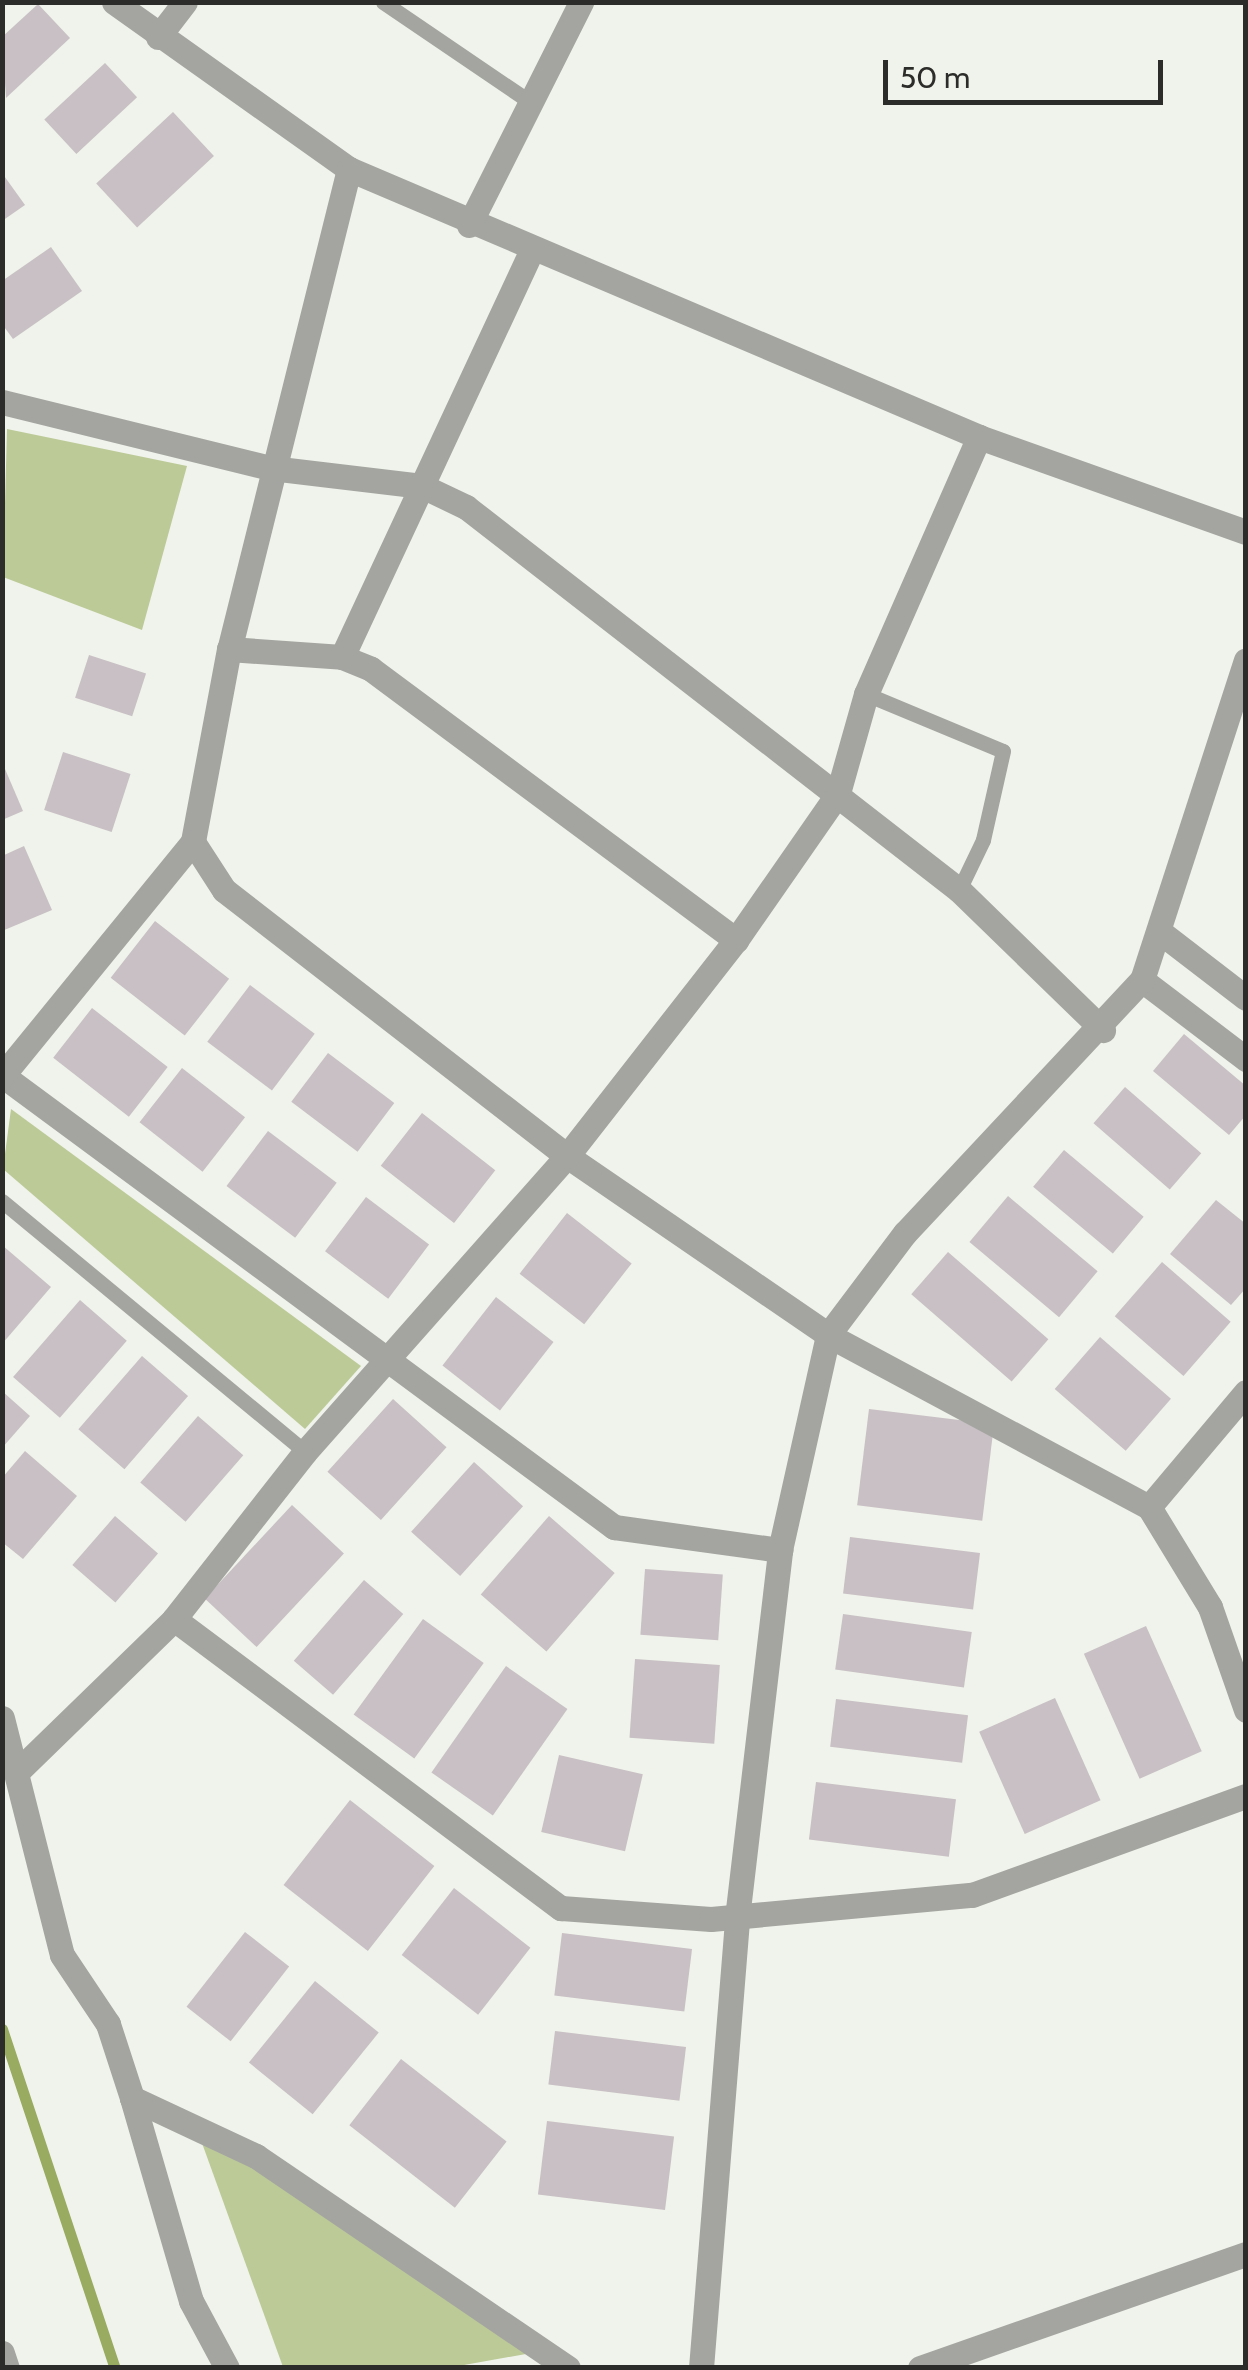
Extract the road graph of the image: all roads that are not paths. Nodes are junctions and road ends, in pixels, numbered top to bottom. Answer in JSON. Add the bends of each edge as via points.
{"nodes":[{"id":1,"x":114,"y":2,"type":"edge"},
{"id":2,"x":185,"y":2,"type":"edge"},
{"id":3,"x":383,"y":2,"type":"edge"},
{"id":4,"x":581,"y":2,"type":"edge"},
{"id":5,"x":158,"y":37,"type":"junction"},
{"id":6,"x":526,"y":100,"type":"junction"},
{"id":7,"x":348,"y":168,"type":"junction"},
{"id":8,"x":469,"y":225,"type":"junction"},
{"id":9,"x":532,"y":250,"type":"junction"},
{"id":10,"x":3,"y":406,"type":"edge"},
{"id":11,"x":979,"y":438,"type":"junction"},
{"id":12,"x":272,"y":468,"type":"junction"},
{"id":13,"x":422,"y":486,"type":"junction"},
{"id":14,"x":1246,"y":532,"type":"edge"},
{"id":15,"x":229,"y":650,"type":"junction"},
{"id":16,"x":342,"y":657,"type":"junction"},
{"id":17,"x":1246,"y":660,"type":"edge"},
{"id":18,"x":866,"y":694,"type":"junction"},
{"id":19,"x":838,"y":793,"type":"junction"},
{"id":20,"x":193,"y":842,"type":"junction"},
{"id":21,"x":960,"y":890,"type":"junction"},
{"id":22,"x":1160,"y":932,"type":"junction"},
{"id":23,"x":736,"y":940,"type":"junction"},
{"id":24,"x":1142,"y":980,"type":"junction"},
{"id":25,"x":1246,"y":998,"type":"edge"},
{"id":26,"x":1103,"y":1030,"type":"junction"},
{"id":27,"x":1246,"y":1059,"type":"edge"},
{"id":28,"x":3,"y":1076,"type":"edge"},
{"id":29,"x":566,"y":1156,"type":"junction"},
{"id":30,"x":2,"y":1201,"type":"edge"},
{"id":31,"x":828,"y":1334,"type":"junction"},
{"id":32,"x":387,"y":1360,"type":"junction"},
{"id":33,"x":1246,"y":1392,"type":"edge"},
{"id":34,"x":305,"y":1452,"type":"junction"},
{"id":35,"x":1148,"y":1506,"type":"junction"},
{"id":36,"x":780,"y":1550,"type":"junction"},
{"id":37,"x":174,"y":1619,"type":"junction"},
{"id":38,"x":1246,"y":1710,"type":"edge"},
{"id":39,"x":2,"y":1718,"type":"edge"},
{"id":40,"x":20,"y":1769,"type":"junction"},
{"id":41,"x":1246,"y":1796,"type":"edge"},
{"id":42,"x":737,"y":1918,"type":"junction"},
{"id":43,"x":132,"y":2098,"type":"junction"},
{"id":44,"x":1246,"y":2254,"type":"edge"},
{"id":45,"x":2,"y":2353,"type":"edge"},
{"id":46,"x":8,"y":2368,"type":"edge"},
{"id":47,"x":227,"y":2368,"type":"edge"},
{"id":48,"x":568,"y":2368,"type":"edge"},
{"id":49,"x":701,"y":2368,"type":"edge"},
{"id":50,"x":920,"y":2368,"type":"edge"}],
"edges":[{"from":1,"to":5,"type":"street"},
{"from":2,"to":5,"type":"street"},
{"from":3,"to":6,"type":"lane"},
{"from":4,"to":6,"type":"street"},
{"from":5,"to":7,"type":"street"},
{"from":6,"to":8,"type":"street"},
{"from":7,"to":8,"type":"street"},
{"from":7,"to":12,"type":"street"},
{"from":8,"to":9,"type":"street"},
{"from":9,"to":11,"type":"street"},
{"from":9,"to":13,"type":"street"},
{"from":10,"to":12,"type":"street"},
{"from":11,"to":14,"type":"street"},
{"from":11,"to":18,"type":"street"},
{"from":12,"to":13,"type":"street"},
{"from":12,"to":15,"type":"street"},
{"from":13,"to":16,"type":"street"},
{"from":13,"to":19,"type":"street","via":[[466,507]]},
{"from":15,"to":16,"type":"street"},
{"from":15,"to":20,"type":"street"},
{"from":16,"to":23,"type":"street","via":[[370,668]]},
{"from":17,"to":22,"type":"street"},
{"from":18,"to":19,"type":"street"},
{"from":18,"to":21,"type":"lane","via":[[1003,751],[983,840]]},
{"from":19,"to":21,"type":"street"},
{"from":19,"to":23,"type":"street"},
{"from":20,"to":28,"type":"street"},
{"from":20,"to":29,"type":"street","via":[[224,890]]},
{"from":21,"to":26,"type":"street"},
{"from":22,"to":24,"type":"street"},
{"from":22,"to":25,"type":"street"},
{"from":23,"to":29,"type":"street"},
{"from":24,"to":26,"type":"street"},
{"from":24,"to":27,"type":"street"},
{"from":26,"to":31,"type":"street","via":[[905,1233]]},
{"from":28,"to":32,"type":"street"},
{"from":29,"to":31,"type":"street"},
{"from":29,"to":32,"type":"street"},
{"from":30,"to":34,"type":"lane"},
{"from":31,"to":35,"type":"street"},
{"from":31,"to":36,"type":"street"},
{"from":32,"to":34,"type":"street"},
{"from":32,"to":36,"type":"street","via":[[614,1526]]},
{"from":33,"to":35,"type":"street"},
{"from":34,"to":37,"type":"street"},
{"from":35,"to":38,"type":"street","via":[[1210,1607]]},
{"from":36,"to":42,"type":"street"},
{"from":37,"to":40,"type":"street"},
{"from":37,"to":42,"type":"street","via":[[560,1908]]},
{"from":39,"to":40,"type":"street"},
{"from":40,"to":43,"type":"street","via":[[62,1954],[108,2024]]},
{"from":41,"to":42,"type":"street","via":[[972,1895]]},
{"from":42,"to":49,"type":"street"},
{"from":43,"to":47,"type":"street","via":[[191,2301]]},
{"from":43,"to":48,"type":"street","via":[[256,2156]]},
{"from":44,"to":50,"type":"street"},
{"from":45,"to":46,"type":"street"}]}
